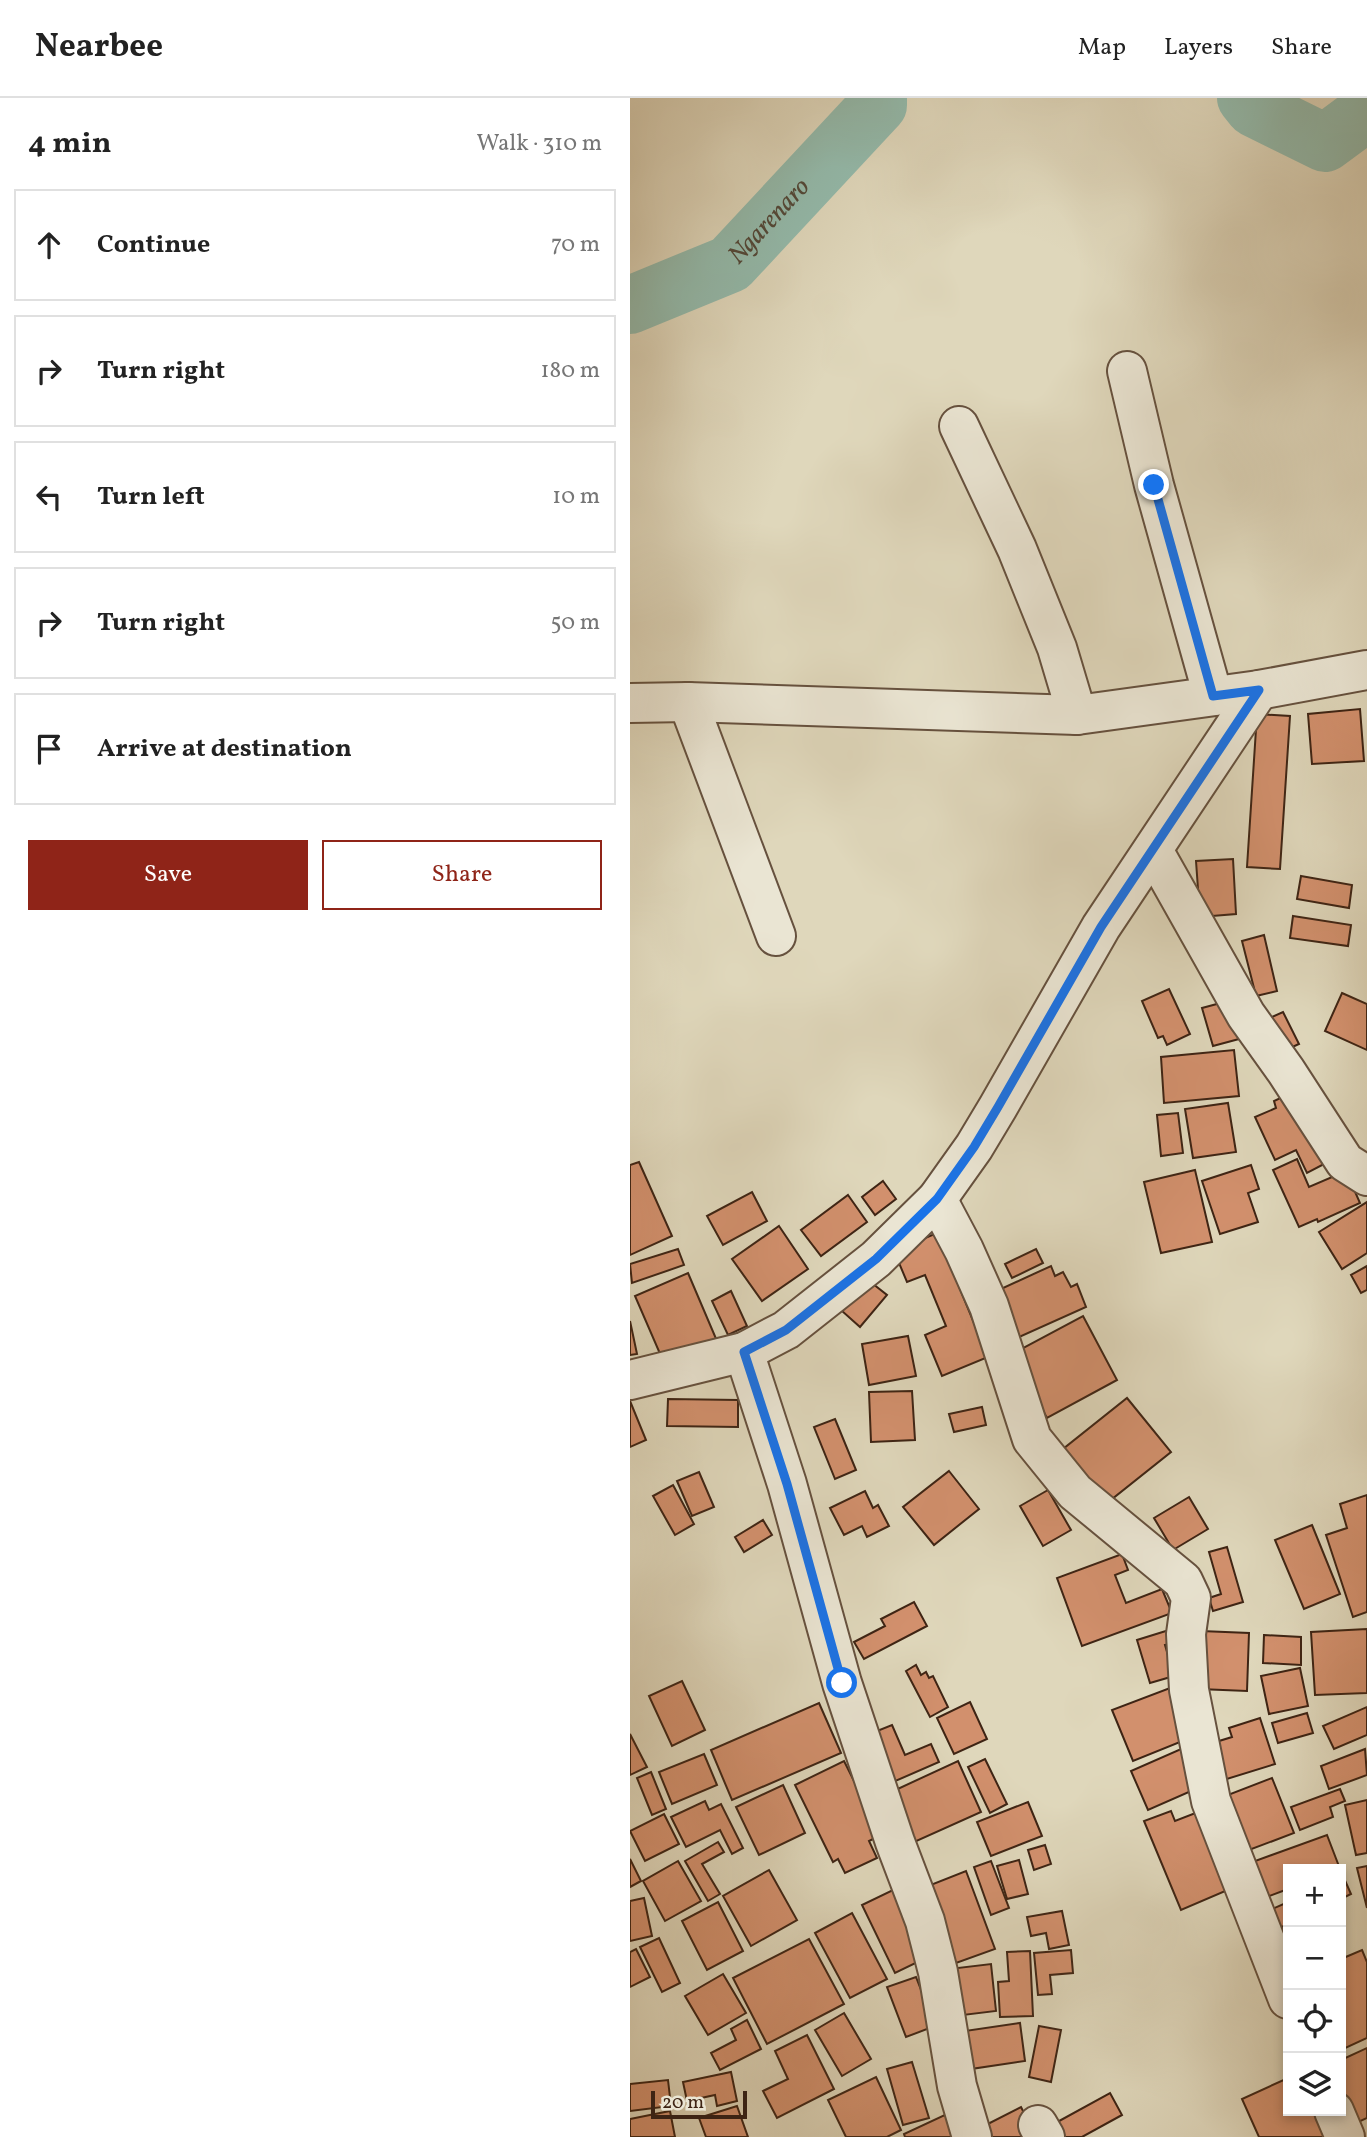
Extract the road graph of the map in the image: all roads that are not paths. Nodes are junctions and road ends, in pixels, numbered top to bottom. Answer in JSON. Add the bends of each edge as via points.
{"nodes":[{"id":1,"x":1127,"y":372,"type":"dead end"},
{"id":2,"x":959,"y":426,"type":"dead end"},
{"id":3,"x":1367,"y":670,"type":"edge"},
{"id":4,"x":1259,"y":690,"type":"junction"},
{"id":5,"x":1213,"y":696,"type":"junction"},
{"id":6,"x":688,"y":702,"type":"junction"},
{"id":7,"x":630,"y":703,"type":"edge"},
{"id":8,"x":1077,"y":715,"type":"junction"},
{"id":9,"x":1153,"y":850,"type":"junction"},
{"id":10,"x":776,"y":936,"type":"dead end"},
{"id":11,"x":1367,"y":1176,"type":"edge"},
{"id":12,"x":937,"y":1199,"type":"junction"},
{"id":13,"x":744,"y":1352,"type":"junction"},
{"id":14,"x":630,"y":1380,"type":"edge"},
{"id":15,"x":1284,"y":1990,"type":"edge"},
{"id":16,"x":1336,"y":2116,"type":"edge"},
{"id":17,"x":972,"y":2137,"type":"edge"},
{"id":18,"x":1345,"y":2137,"type":"edge"}],
"edges":[{"from":1,"to":5,"type":"street"},
{"from":2,"to":8,"type":"street","via":[[1027,573]]},
{"from":3,"to":4,"type":"street"},
{"from":4,"to":5,"type":"street"},
{"from":4,"to":9,"type":"street"},
{"from":5,"to":8,"type":"street"},
{"from":6,"to":7,"type":"street"},
{"from":6,"to":8,"type":"street"},
{"from":6,"to":10,"type":"street"},
{"from":9,"to":11,"type":"street","via":[[1246,1015],[1345,1161]]},
{"from":9,"to":12,"type":"street","via":[[1101,927],[992,1117]]},
{"from":12,"to":13,"type":"street","via":[[876,1259],[786,1330]]},
{"from":12,"to":15,"type":"street","via":[[989,1306],[1032,1439],[1075,1492],[1188,1588],[1189,1690],[1211,1801]]},
{"from":13,"to":14,"type":"street"},
{"from":13,"to":17,"type":"street","via":[[787,1484],[846,1696],[925,1921],[957,2086]]},
{"from":16,"to":18,"type":"street"}]}
